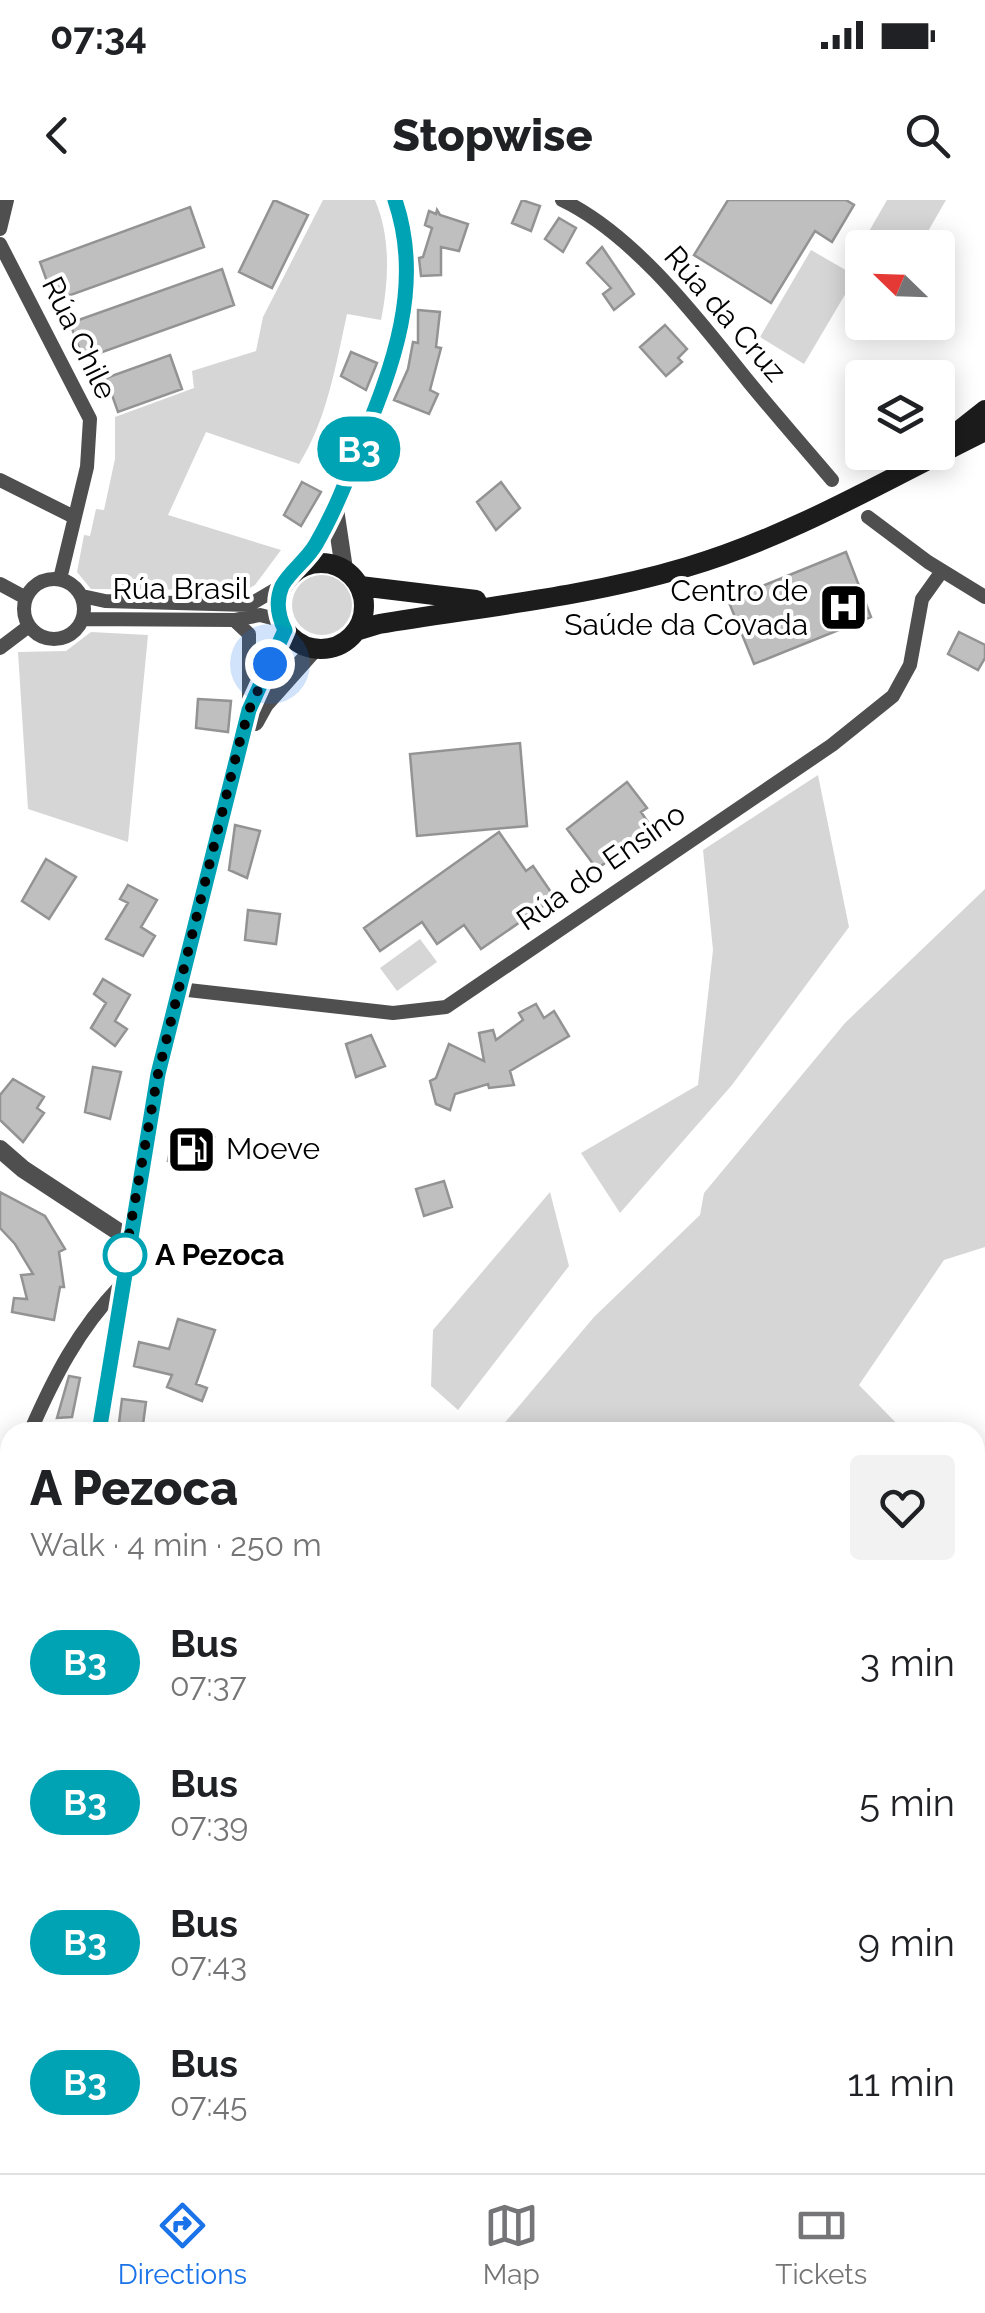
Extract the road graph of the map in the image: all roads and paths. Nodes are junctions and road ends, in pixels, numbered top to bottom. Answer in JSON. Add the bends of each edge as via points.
{"nodes":[{"id":1,"x":8,"y":200,"type":"edge"},
{"id":2,"x":395,"y":200,"type":"edge"},
{"id":3,"x":562,"y":200,"type":"edge"},
{"id":4,"x":0,"y":228,"type":"edge"},
{"id":5,"x":0,"y":244,"type":"edge"},
{"id":6,"x":985,"y":410,"type":"edge"},
{"id":7,"x":985,"y":431,"type":"edge"},
{"id":8,"x":955,"y":434,"type":"edge"},
{"id":9,"x":955,"y":446,"type":"edge"},
{"id":10,"x":906,"y":470,"type":"edge"},
{"id":11,"x":0,"y":480,"type":"edge"},
{"id":12,"x":832,"y":480,"type":"dead end"},
{"id":13,"x":335,"y":508,"type":"junction"},
{"id":14,"x":74,"y":517,"type":"junction"},
{"id":15,"x":868,"y":517,"type":"dead end"},
{"id":16,"x":299,"y":568,"type":"junction"},
{"id":17,"x":344,"y":569,"type":"junction"},
{"id":18,"x":942,"y":570,"type":"junction"},
{"id":19,"x":60,"y":579,"type":"junction"},
{"id":20,"x":0,"y":584,"type":"edge"},
{"id":21,"x":283,"y":585,"type":"junction"},
{"id":22,"x":360,"y":586,"type":"junction"},
{"id":23,"x":82,"y":596,"type":"junction"},
{"id":24,"x":985,"y":597,"type":"edge"},
{"id":25,"x":26,"y":598,"type":"junction"},
{"id":26,"x":502,"y":603,"type":"junction"},
{"id":27,"x":82,"y":618,"type":"junction"},
{"id":28,"x":234,"y":620,"type":"junction"},
{"id":29,"x":282,"y":625,"type":"junction"},
{"id":30,"x":29,"y":626,"type":"junction"},
{"id":31,"x":356,"y":631,"type":"junction"},
{"id":32,"x":0,"y":648,"type":"edge"},
{"id":33,"x":314,"y":649,"type":"junction"},
{"id":34,"x":249,"y":710,"type":"junction"},
{"id":35,"x":238,"y":748,"type":"junction"},
{"id":36,"x":179,"y":989,"type":"junction"},
{"id":37,"x":0,"y":1149,"type":"edge"},
{"id":38,"x":128,"y":1238,"type":"junction"},
{"id":39,"x":120,"y":1286,"type":"junction"},
{"id":40,"x":34,"y":1422,"type":"edge"},
{"id":41,"x":100,"y":1422,"type":"edge"}],
"edges":[{"from":1,"to":4,"type":"street"},
{"from":2,"to":13,"type":"street","via":[[407,302],[394,364]]},
{"from":3,"to":12,"type":"street","name":"Rúa da Cruz","via":[[625,246],[702,322]]},
{"from":5,"to":14,"type":"street","name":"Rúa Chile","via":[[90,419]]},
{"from":6,"to":8,"type":"main road"},
{"from":7,"to":9,"type":"main road"},
{"from":10,"to":26,"type":"main road","via":[[773,536],[686,567]]},
{"from":11,"to":14,"type":"street"},
{"from":13,"to":16,"type":"street"},
{"from":13,"to":17,"type":"street"},
{"from":14,"to":19,"type":"street","name":"Rúa Chile"},
{"from":15,"to":18,"type":"street"},
{"from":16,"to":17,"type":"main road","via":[[322,562]]},
{"from":16,"to":21,"type":"main road"},
{"from":17,"to":22,"type":"main road"},
{"from":18,"to":24,"type":"street"},
{"from":18,"to":36,"type":"street","name":"Rúa do Ensino","via":[[922,599],[910,665],[894,696],[446,1007],[392,1012]]},
{"from":19,"to":23,"type":"street"},
{"from":19,"to":25,"type":"street","via":[[36,584]]},
{"from":20,"to":25,"type":"street"},
{"from":21,"to":23,"type":"street","name":"Rúa Brasil","via":[[249,605]]},
{"from":21,"to":29,"type":"main road"},
{"from":22,"to":26,"type":"main road"},
{"from":22,"to":31,"type":"main road","via":[[364,609]]},
{"from":23,"to":27,"type":"street"},
{"from":25,"to":30,"type":"street"},
{"from":26,"to":31,"type":"main road"},
{"from":27,"to":28,"type":"street","name":"Rúa Brasil"},
{"from":27,"to":30,"type":"street","via":[[62,638]]},
{"from":28,"to":29,"type":"street","name":"Rúa Brasil","via":[[260,616]]},
{"from":28,"to":34,"type":"street","via":[[250,634]]},
{"from":29,"to":33,"type":"main road"},
{"from":29,"to":34,"type":"street"},
{"from":30,"to":32,"type":"street"},
{"from":31,"to":33,"type":"main road","via":[[338,646]]},
{"from":33,"to":35,"type":"street","via":[[265,704]]},
{"from":34,"to":35,"type":"street"},
{"from":35,"to":36,"type":"street"},
{"from":36,"to":38,"type":"street"},
{"from":37,"to":38,"type":"street"},
{"from":38,"to":39,"type":"street"},
{"from":39,"to":40,"type":"street","via":[[58,1368]]},
{"from":39,"to":41,"type":"street"}]}
